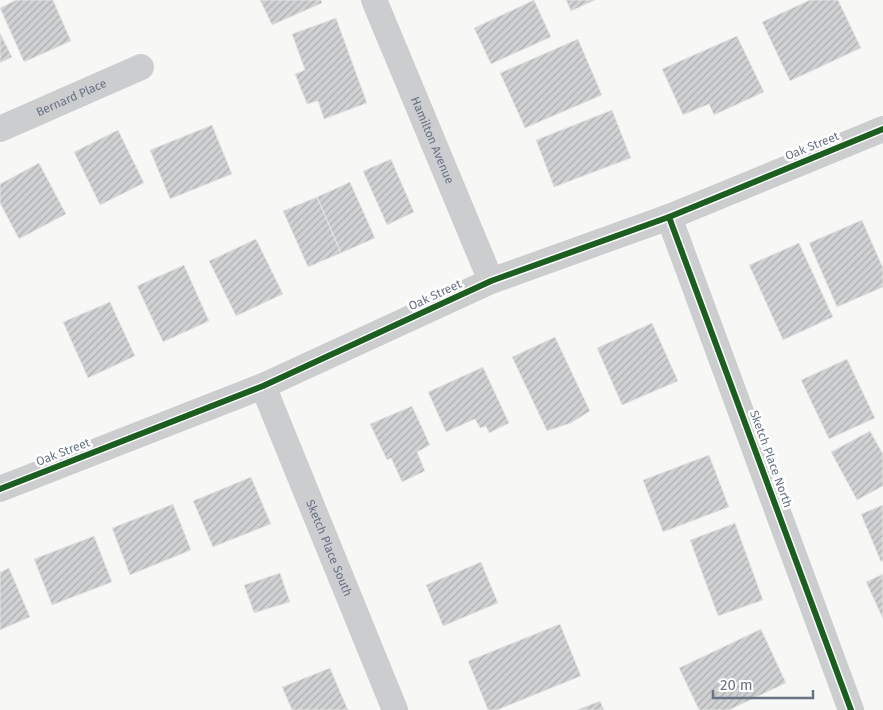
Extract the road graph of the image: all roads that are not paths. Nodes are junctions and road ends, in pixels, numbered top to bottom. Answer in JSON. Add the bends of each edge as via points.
{"nodes":[{"id":1,"x":374,"y":0,"type":"edge"},
{"id":2,"x":141,"y":68,"type":"dead end"},
{"id":3,"x":0,"y":129,"type":"edge"},
{"id":4,"x":883,"y":129,"type":"edge"},
{"id":5,"x":669,"y":216,"type":"junction"},
{"id":6,"x":492,"y":281,"type":"junction"},
{"id":7,"x":263,"y":386,"type":"junction"},
{"id":8,"x":0,"y":489,"type":"edge"},
{"id":9,"x":395,"y":710,"type":"edge"},
{"id":10,"x":851,"y":710,"type":"edge"}],
"edges":[{"from":1,"to":6,"type":"street","name":"Hamilton Avenue"},
{"from":2,"to":3,"type":"street","name":"Bernard Place"},
{"from":4,"to":5,"type":"street","name":"Oak Street"},
{"from":5,"to":6,"type":"street","name":"Oak Street"},
{"from":5,"to":10,"type":"street","name":"Sketch Place North"},
{"from":6,"to":7,"type":"street","name":"Oak Street"},
{"from":7,"to":8,"type":"street","name":"Oak Street"},
{"from":7,"to":9,"type":"street","name":"Sketch Place South"}]}
